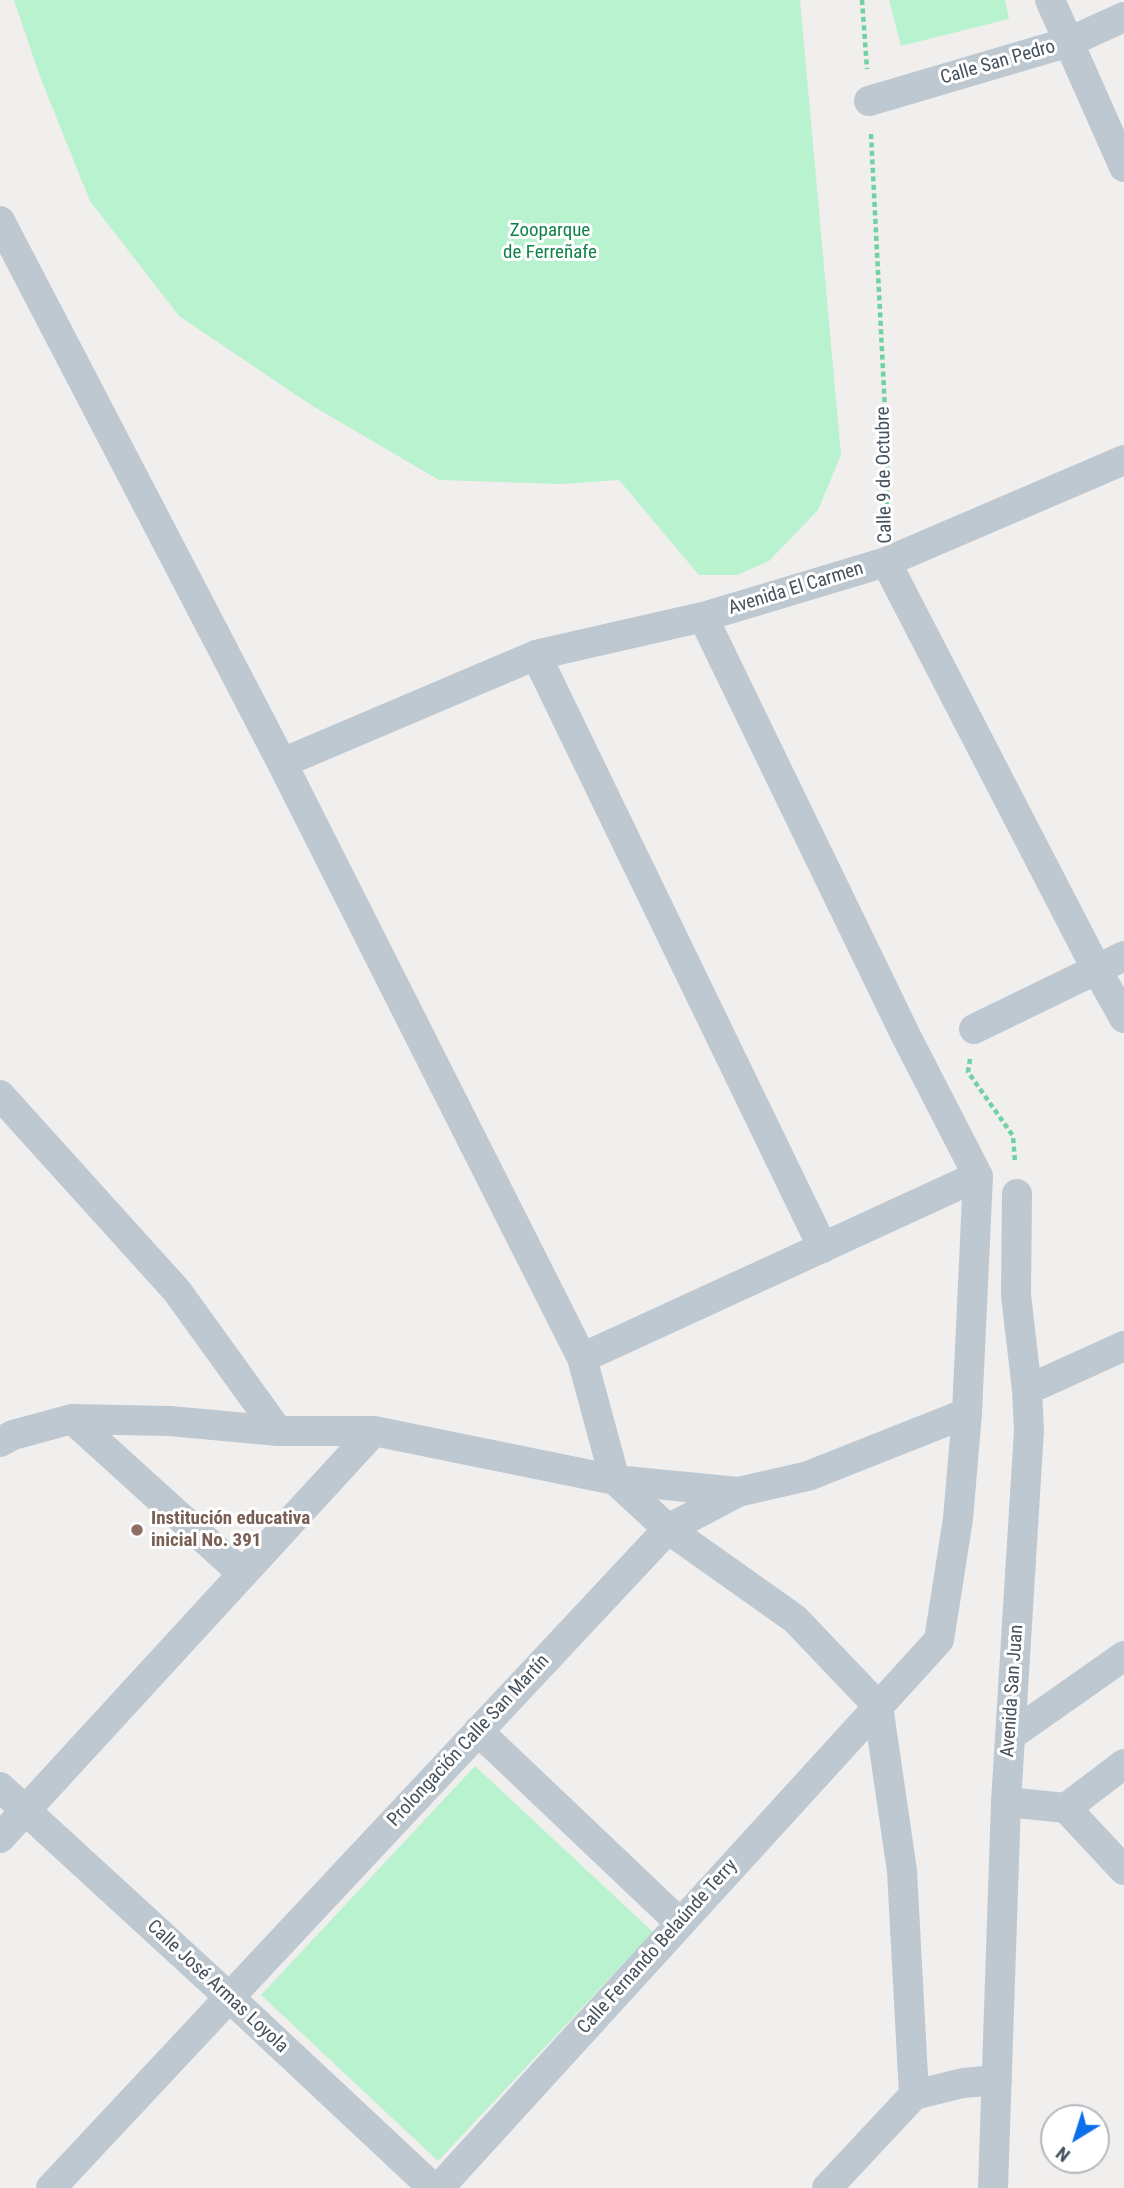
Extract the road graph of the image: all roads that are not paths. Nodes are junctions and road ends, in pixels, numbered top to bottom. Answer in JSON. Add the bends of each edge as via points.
{"nodes":[{"id":1,"x":1050,"y":0,"type":"edge"},
{"id":2,"x":1124,"y":17,"type":"edge"},
{"id":3,"x":1069,"y":42,"type":"junction"},
{"id":4,"x":869,"y":101,"type":"road end"},
{"id":5,"x":1124,"y":167,"type":"edge"},
{"id":6,"x":0,"y":221,"type":"edge"},
{"id":7,"x":1124,"y":460,"type":"edge"},
{"id":8,"x":886,"y":562,"type":"junction"},
{"id":9,"x":703,"y":617,"type":"junction"},
{"id":10,"x":536,"y":655,"type":"junction"},
{"id":11,"x":282,"y":763,"type":"junction"},
{"id":12,"x":1124,"y":956,"type":"edge"},
{"id":13,"x":1097,"y":970,"type":"junction"},
{"id":14,"x":1124,"y":1018,"type":"edge"},
{"id":15,"x":974,"y":1030,"type":"road end"},
{"id":16,"x":0,"y":1095,"type":"edge"},
{"id":17,"x":978,"y":1176,"type":"junction"},
{"id":18,"x":1017,"y":1194,"type":"road end"},
{"id":19,"x":823,"y":1248,"type":"junction"},
{"id":20,"x":1124,"y":1346,"type":"edge"},
{"id":21,"x":582,"y":1358,"type":"junction"},
{"id":22,"x":1027,"y":1390,"type":"junction"},
{"id":23,"x":967,"y":1413,"type":"junction"},
{"id":24,"x":72,"y":1419,"type":"junction"},
{"id":25,"x":278,"y":1431,"type":"junction"},
{"id":26,"x":374,"y":1431,"type":"junction"},
{"id":27,"x":0,"y":1442,"type":"edge"},
{"id":28,"x":615,"y":1480,"type":"junction"},
{"id":29,"x":737,"y":1492,"type":"junction"},
{"id":30,"x":668,"y":1529,"type":"junction"},
{"id":31,"x":243,"y":1574,"type":"junction"},
{"id":32,"x":1124,"y":1656,"type":"edge"},
{"id":33,"x":878,"y":1706,"type":"junction"},
{"id":34,"x":478,"y":1731,"type":"junction"},
{"id":35,"x":1010,"y":1736,"type":"junction"},
{"id":36,"x":1124,"y":1764,"type":"edge"},
{"id":37,"x":0,"y":1787,"type":"edge"},
{"id":38,"x":1006,"y":1802,"type":"junction"},
{"id":39,"x":1066,"y":1808,"type":"junction"},
{"id":40,"x":26,"y":1810,"type":"junction"},
{"id":41,"x":0,"y":1838,"type":"edge"},
{"id":42,"x":1124,"y":1870,"type":"edge"},
{"id":43,"x":680,"y":1923,"type":"junction"},
{"id":44,"x":229,"y":1997,"type":"junction"},
{"id":45,"x":997,"y":2080,"type":"junction"},
{"id":46,"x":918,"y":2094,"type":"junction"},
{"id":47,"x":51,"y":2188,"type":"edge"},
{"id":48,"x":433,"y":2188,"type":"edge"},
{"id":49,"x":439,"y":2188,"type":"edge"},
{"id":50,"x":827,"y":2188,"type":"edge"},
{"id":51,"x":993,"y":2188,"type":"edge"}],
"edges":[{"from":1,"to":3,"type":"street"},
{"from":2,"to":3,"type":"street","name":"Calle San Pedro"},
{"from":3,"to":4,"type":"street","name":"Calle San Pedro"},
{"from":3,"to":5,"type":"street"},
{"from":6,"to":11,"type":"street"},
{"from":7,"to":8,"type":"street","name":"Avenida El Carmen"},
{"from":8,"to":9,"type":"street","name":"Avenida El Carmen"},
{"from":8,"to":13,"type":"street","name":"Calle 9 de Octubre"},
{"from":9,"to":10,"type":"street","name":"Avenida El Carmen"},
{"from":9,"to":17,"type":"street"},
{"from":10,"to":11,"type":"street","name":"Avenida El Carmen"},
{"from":10,"to":19,"type":"street"},
{"from":11,"to":21,"type":"street"},
{"from":12,"to":13,"type":"street"},
{"from":13,"to":14,"type":"street","name":"Calle 9 de Octubre"},
{"from":13,"to":15,"type":"street"},
{"from":16,"to":25,"type":"street","via":[[177,1291]]},
{"from":17,"to":19,"type":"street"},
{"from":17,"to":23,"type":"street","name":"Calle Fernando Belaúnde Terry"},
{"from":18,"to":22,"type":"street","name":"Avenida San Juan","via":[[1016,1294]]},
{"from":19,"to":21,"type":"street"},
{"from":20,"to":22,"type":"street"},
{"from":21,"to":28,"type":"street"},
{"from":22,"to":35,"type":"street","name":"Avenida San Juan","via":[[1030,1430]]},
{"from":23,"to":29,"type":"street","name":"Prolongación Calle San Martín","via":[[808,1476]]},
{"from":23,"to":33,"type":"street","name":"Calle Fernando Belaúnde Terry","via":[[958,1518],[939,1640]]},
{"from":24,"to":25,"type":"street","via":[[170,1421]]},
{"from":24,"to":27,"type":"street"},
{"from":24,"to":31,"type":"street"},
{"from":25,"to":26,"type":"street"},
{"from":26,"to":28,"type":"street"},
{"from":26,"to":31,"type":"street"},
{"from":28,"to":29,"type":"street"},
{"from":28,"to":30,"type":"street"},
{"from":29,"to":30,"type":"street","name":"Prolongación Calle San Martín"},
{"from":30,"to":33,"type":"street","via":[[795,1619]]},
{"from":30,"to":34,"type":"street","name":"Prolongación Calle San Martín"},
{"from":31,"to":40,"type":"street"},
{"from":32,"to":35,"type":"street"},
{"from":33,"to":43,"type":"street","name":"Calle Fernando Belaúnde Terry"},
{"from":33,"to":46,"type":"street","via":[[902,1871]]},
{"from":34,"to":43,"type":"street"},
{"from":34,"to":44,"type":"street","name":"Prolongación Calle San Martín"},
{"from":35,"to":38,"type":"street","name":"Avenida San Juan"},
{"from":36,"to":39,"type":"street"},
{"from":37,"to":40,"type":"street","name":"Calle José Armas Loyola"},
{"from":38,"to":39,"type":"street"},
{"from":38,"to":45,"type":"street","name":"Avenida San Juan"},
{"from":39,"to":42,"type":"street"},
{"from":40,"to":41,"type":"street"},
{"from":40,"to":44,"type":"street","name":"Calle José Armas Loyola"},
{"from":43,"to":49,"type":"street","name":"Calle Fernando Belaúnde Terry"},
{"from":44,"to":47,"type":"street","name":"Prolongación Calle San Martín"},
{"from":44,"to":48,"type":"street","name":"Calle José Armas Loyola"},
{"from":45,"to":46,"type":"street"},
{"from":45,"to":51,"type":"street","name":"Avenida San Juan"},
{"from":46,"to":50,"type":"street"}]}
